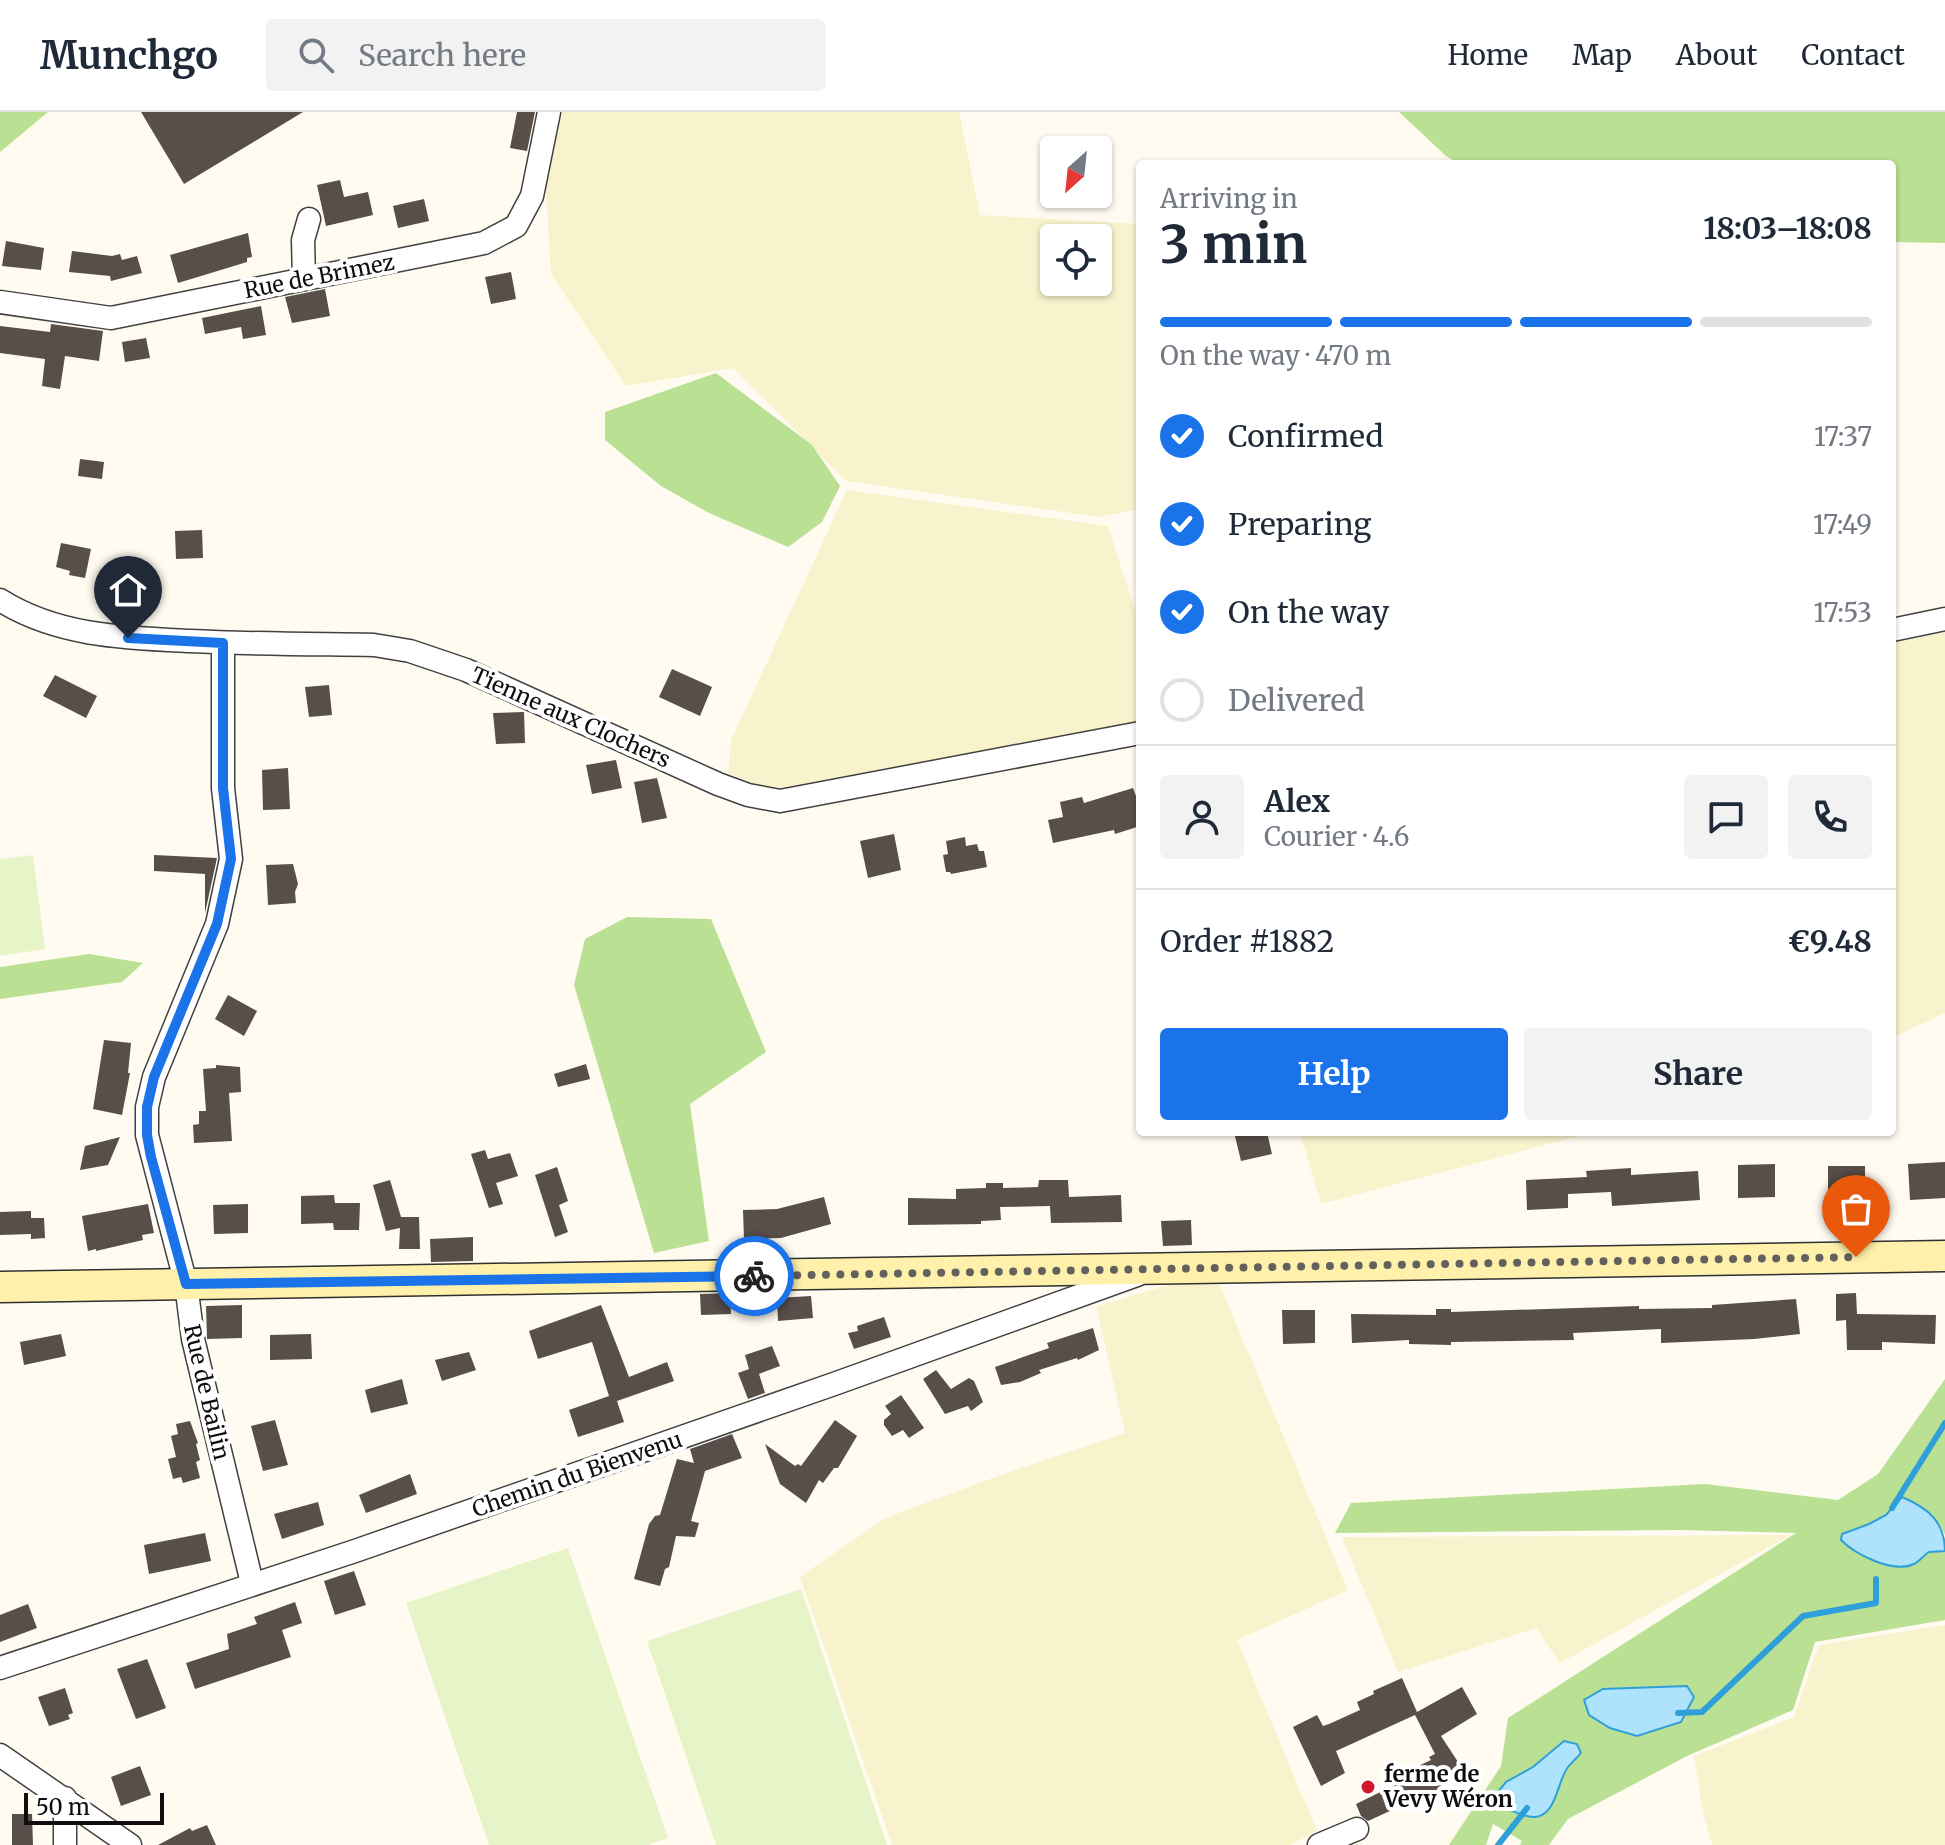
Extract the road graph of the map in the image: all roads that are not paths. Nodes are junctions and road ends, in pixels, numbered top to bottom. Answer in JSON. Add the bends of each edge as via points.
{"nodes":[{"id":1,"x":549,"y":112,"type":"edge"},
{"id":2,"x":309,"y":219,"type":"dead end"},
{"id":3,"x":304,"y":279,"type":"junction"},
{"id":4,"x":0,"y":302,"type":"edge"},
{"id":5,"x":0,"y":600,"type":"edge"},
{"id":6,"x":1945,"y":619,"type":"edge"},
{"id":7,"x":1896,"y":629,"type":"edge"},
{"id":8,"x":223,"y":643,"type":"junction"},
{"id":9,"x":1136,"y":734,"type":"edge"},
{"id":10,"x":1945,"y":1256,"type":"edge"},
{"id":11,"x":1151,"y":1270,"type":"junction"},
{"id":12,"x":186,"y":1284,"type":"junction"},
{"id":13,"x":0,"y":1287,"type":"edge"},
{"id":14,"x":252,"y":1583,"type":"junction"},
{"id":15,"x":0,"y":1668,"type":"edge"},
{"id":16,"x":0,"y":1755,"type":"edge"},
{"id":17,"x":65,"y":1798,"type":"junction"},
{"id":18,"x":1357,"y":1829,"type":"dead end"},
{"id":19,"x":65,"y":1845,"type":"edge"},
{"id":20,"x":130,"y":1845,"type":"edge"},
{"id":21,"x":1319,"y":1845,"type":"edge"}],
"edges":[{"from":1,"to":3,"type":"street","name":"Rue de Brimez","via":[[532,196],[516,226],[484,243]]},
{"from":2,"to":3,"type":"street","via":[[303,240]]},
{"from":3,"to":4,"type":"street","name":"Rue de Brimez","via":[[111,318]]},
{"from":5,"to":8,"type":"street","name":"Tienne aux Clochers","via":[[24,615],[71,630]]},
{"from":6,"to":7,"type":"street"},
{"from":8,"to":9,"type":"street","name":"Tienne aux Clochers","via":[[374,645],[410,651],[466,670],[718,784],[780,801]]},
{"from":8,"to":12,"type":"street","name":"Rue de Bailin","via":[[223,788],[231,859],[217,924],[154,1077],[147,1107],[151,1157]]},
{"from":10,"to":11,"type":"main road"},
{"from":11,"to":12,"type":"main road"},
{"from":11,"to":14,"type":"street","name":"Chemin du Bienvenu","via":[[744,1416]]},
{"from":12,"to":13,"type":"main road"},
{"from":12,"to":14,"type":"street","name":"Rue de Bailin","via":[[193,1339]]},
{"from":14,"to":15,"type":"street","name":"Chemin du Bienvenu"},
{"from":16,"to":17,"type":"street"},
{"from":17,"to":19,"type":"street"},
{"from":17,"to":20,"type":"street"},
{"from":18,"to":21,"type":"street"}]}
